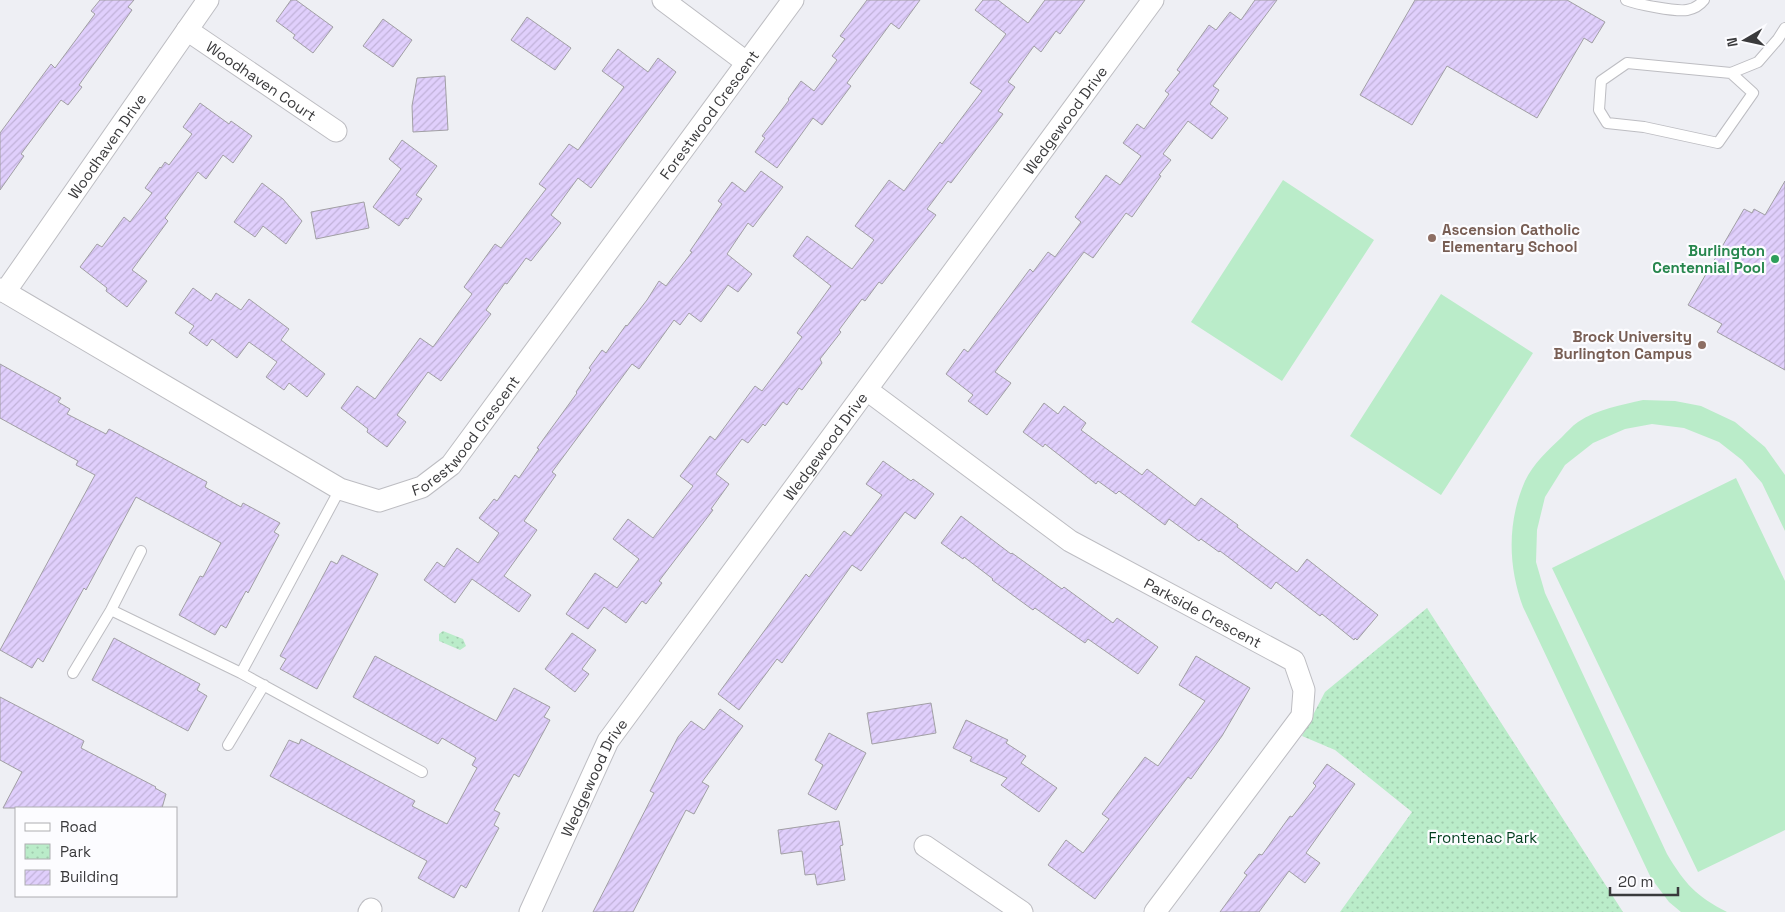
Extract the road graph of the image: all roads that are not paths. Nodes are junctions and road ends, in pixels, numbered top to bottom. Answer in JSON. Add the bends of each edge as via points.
{"nodes":[{"id":1,"x":208,"y":0,"type":"edge"},
{"id":2,"x":663,"y":0,"type":"edge"},
{"id":3,"x":793,"y":0,"type":"edge"},
{"id":4,"x":1153,"y":0,"type":"edge"},
{"id":5,"x":1626,"y":0,"type":"edge"},
{"id":6,"x":1704,"y":0,"type":"edge"},
{"id":7,"x":1785,"y":28,"type":"edge"},
{"id":8,"x":187,"y":30,"type":"junction"},
{"id":9,"x":746,"y":62,"type":"junction"},
{"id":10,"x":1731,"y":73,"type":"junction"},
{"id":11,"x":336,"y":131,"type":"dead end"},
{"id":12,"x":2,"y":294,"type":"edge"},
{"id":13,"x":867,"y":390,"type":"junction"},
{"id":14,"x":340,"y":489,"type":"junction"},
{"id":15,"x":141,"y":551,"type":"dead end"},
{"id":16,"x":111,"y":610,"type":"junction"},
{"id":17,"x":73,"y":673,"type":"dead end"},
{"id":18,"x":241,"y":673,"type":"junction"},
{"id":19,"x":264,"y":685,"type":"junction"},
{"id":20,"x":228,"y":745,"type":"dead end"},
{"id":21,"x":422,"y":772,"type":"dead end"},
{"id":22,"x":925,"y":846,"type":"dead end"},
{"id":23,"x":530,"y":912,"type":"edge"},
{"id":24,"x":1022,"y":912,"type":"edge"},
{"id":25,"x":1155,"y":912,"type":"edge"}],
"edges":[{"from":1,"to":8,"type":"street","name":"Woodhaven Drive"},
{"from":2,"to":9,"type":"street"},
{"from":3,"to":9,"type":"street","name":"Forestwood Crescent"},
{"from":4,"to":13,"type":"street","name":"Wedgewood Drive"},
{"from":5,"to":6,"type":"lane","via":[[1677,10],[1694,8]]},
{"from":7,"to":10,"type":"lane","via":[[1758,62]]},
{"from":8,"to":11,"type":"street","name":"Woodhaven Court"},
{"from":8,"to":12,"type":"street","name":"Woodhaven Drive"},
{"from":9,"to":14,"type":"street","name":"Forestwood Crescent","via":[[451,465],[422,487],[379,501]]},
{"from":10,"to":10,"type":"lane","via":[[1627,63],[1601,81],[1599,110],[1607,123],[1644,127],[1718,143],[1753,93]]},
{"from":12,"to":14,"type":"street","name":"Forestwood Crescent"},
{"from":13,"to":23,"type":"street","name":"Wedgewood Drive","via":[[608,741]]},
{"from":13,"to":25,"type":"street","name":"Parkside Crescent","via":[[1070,541],[1294,661],[1304,690],[1302,716]]},
{"from":14,"to":18,"type":"lane"},
{"from":15,"to":16,"type":"lane"},
{"from":16,"to":17,"type":"lane"},
{"from":16,"to":18,"type":"lane"},
{"from":18,"to":19,"type":"lane"},
{"from":19,"to":20,"type":"lane"},
{"from":19,"to":21,"type":"lane"},
{"from":22,"to":24,"type":"street"}]}
